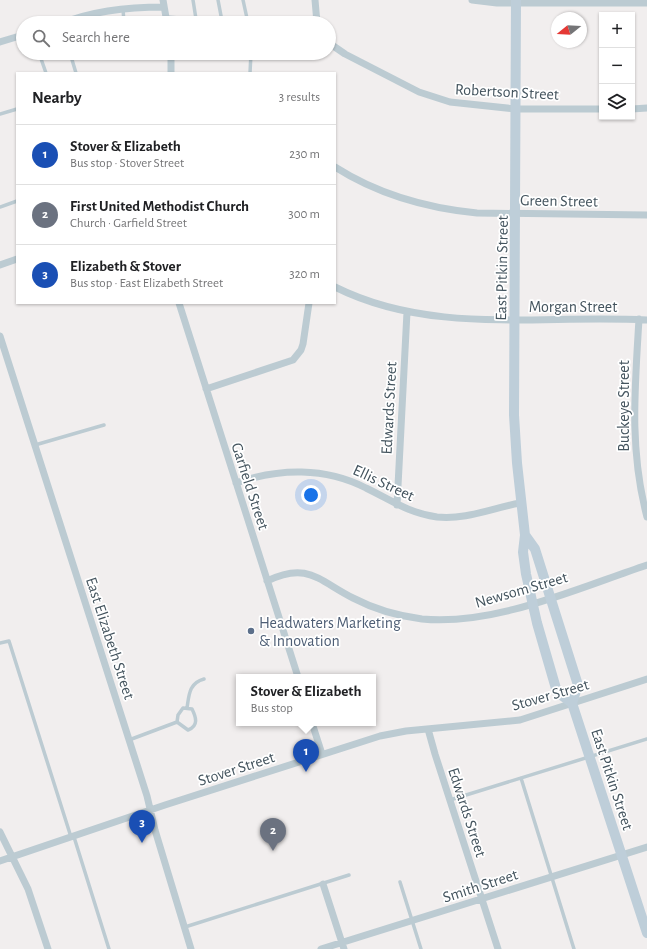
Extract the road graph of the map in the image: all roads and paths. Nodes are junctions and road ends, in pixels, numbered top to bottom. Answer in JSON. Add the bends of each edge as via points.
{"nodes":[{"id":1,"x":193,"y":0,"type":"edge"},
{"id":2,"x":218,"y":0,"type":"edge"},
{"id":3,"x":243,"y":0,"type":"edge"},
{"id":4,"x":315,"y":0,"type":"edge"},
{"id":5,"x":472,"y":0,"type":"edge"},
{"id":6,"x":516,"y":2,"type":"edge"},
{"id":7,"x":647,"y":2,"type":"edge"},
{"id":8,"x":164,"y":4,"type":"edge"},
{"id":9,"x":123,"y":8,"type":"junction"},
{"id":10,"x":86,"y":16,"type":"edge"},
{"id":11,"x":124,"y":16,"type":"edge"},
{"id":12,"x":166,"y":16,"type":"edge"},
{"id":13,"x":196,"y":16,"type":"edge"},
{"id":14,"x":221,"y":16,"type":"edge"},
{"id":15,"x":246,"y":16,"type":"edge"},
{"id":16,"x":316,"y":16,"type":"edge"},
{"id":17,"x":16,"y":37,"type":"edge"},
{"id":18,"x":0,"y":42,"type":"edge"},
{"id":19,"x":336,"y":47,"type":"edge"},
{"id":20,"x":41,"y":60,"type":"edge"},
{"id":21,"x":72,"y":60,"type":"edge"},
{"id":22,"x":171,"y":60,"type":"edge"},
{"id":23,"x":251,"y":60,"type":"edge"},
{"id":24,"x":46,"y":72,"type":"edge"},
{"id":25,"x":76,"y":72,"type":"edge"},
{"id":26,"x":171,"y":72,"type":"edge"},
{"id":27,"x":250,"y":72,"type":"edge"},
{"id":28,"x":635,"y":108,"type":"edge"},
{"id":29,"x":647,"y":108,"type":"edge"},
{"id":30,"x":16,"y":109,"type":"edge"},
{"id":31,"x":516,"y":109,"type":"junction"},
{"id":32,"x":599,"y":109,"type":"edge"},
{"id":33,"x":0,"y":114,"type":"edge"},
{"id":34,"x":336,"y":168,"type":"edge"},
{"id":35,"x":16,"y":202,"type":"edge"},
{"id":36,"x":0,"y":207,"type":"edge"},
{"id":37,"x":516,"y":214,"type":"junction"},
{"id":38,"x":647,"y":215,"type":"edge"},
{"id":39,"x":16,"y":259,"type":"edge"},
{"id":40,"x":0,"y":265,"type":"edge"},
{"id":41,"x":336,"y":287,"type":"edge"},
{"id":42,"x":179,"y":304,"type":"edge"},
{"id":43,"x":309,"y":304,"type":"edge"},
{"id":44,"x":407,"y":312,"type":"junction"},
{"id":45,"x":639,"y":319,"type":"junction"},
{"id":46,"x":515,"y":320,"type":"junction"},
{"id":47,"x":647,"y":320,"type":"edge"},
{"id":48,"x":0,"y":336,"type":"edge"},
{"id":49,"x":206,"y":389,"type":"junction"},
{"id":50,"x":104,"y":425,"type":"dead end"},
{"id":51,"x":35,"y":445,"type":"junction"},
{"id":52,"x":236,"y":483,"type":"junction"},
{"id":53,"x":520,"y":503,"type":"junction"},
{"id":54,"x":397,"y":505,"type":"junction"},
{"id":55,"x":647,"y":517,"type":"edge"},
{"id":56,"x":525,"y":535,"type":"junction"},
{"id":57,"x":647,"y":565,"type":"edge"},
{"id":58,"x":267,"y":581,"type":"junction"},
{"id":59,"x":550,"y":597,"type":"junction"},
{"id":60,"x":532,"y":603,"type":"junction"},
{"id":61,"x":0,"y":644,"type":"edge"},
{"id":62,"x":297,"y":674,"type":"edge"},
{"id":63,"x":204,"y":679,"type":"dead end"},
{"id":64,"x":647,"y":679,"type":"edge"},
{"id":65,"x":572,"y":703,"type":"junction"},
{"id":66,"x":187,"y":708,"type":"junction"},
{"id":67,"x":177,"y":722,"type":"junction"},
{"id":68,"x":313,"y":726,"type":"edge"},
{"id":69,"x":428,"y":728,"type":"junction"},
{"id":70,"x":647,"y":739,"type":"edge"},
{"id":71,"x":129,"y":740,"type":"junction"},
{"id":72,"x":322,"y":754,"type":"junction"},
{"id":73,"x":590,"y":757,"type":"junction"},
{"id":74,"x":521,"y":778,"type":"junction"},
{"id":75,"x":450,"y":800,"type":"junction"},
{"id":76,"x":150,"y":811,"type":"junction"},
{"id":77,"x":0,"y":832,"type":"edge"},
{"id":78,"x":72,"y":837,"type":"junction"},
{"id":79,"x":647,"y":847,"type":"edge"},
{"id":80,"x":622,"y":856,"type":"junction"},
{"id":81,"x":12,"y":857,"type":"junction"},
{"id":82,"x":0,"y":861,"type":"edge"},
{"id":83,"x":349,"y":875,"type":"dead end"},
{"id":84,"x":551,"y":878,"type":"junction"},
{"id":85,"x":400,"y":882,"type":"dead end"},
{"id":86,"x":323,"y":884,"type":"junction"},
{"id":87,"x":482,"y":900,"type":"junction"},
{"id":88,"x":412,"y":921,"type":"junction"},
{"id":89,"x":184,"y":927,"type":"junction"},
{"id":90,"x":647,"y":933,"type":"edge"},
{"id":91,"x":342,"y":946,"type":"edge"},
{"id":92,"x":48,"y":949,"type":"edge"},
{"id":93,"x":109,"y":949,"type":"edge"},
{"id":94,"x":191,"y":949,"type":"edge"},
{"id":95,"x":321,"y":949,"type":"edge"},
{"id":96,"x":421,"y":949,"type":"edge"},
{"id":97,"x":498,"y":949,"type":"edge"},
{"id":98,"x":574,"y":949,"type":"edge"}],
"edges":[{"from":1,"to":13,"type":"lane"},
{"from":2,"to":14,"type":"lane"},
{"from":3,"to":15,"type":"lane"},
{"from":4,"to":16,"type":"street"},
{"from":5,"to":6,"type":"street","via":[[484,3]]},
{"from":6,"to":7,"type":"street"},
{"from":6,"to":31,"type":"street","name":"East Pitkin Street"},
{"from":8,"to":9,"type":"street"},
{"from":8,"to":12,"type":"street"},
{"from":9,"to":10,"type":"street"},
{"from":9,"to":11,"type":"lane"},
{"from":17,"to":18,"type":"street"},
{"from":19,"to":31,"type":"street","name":"Robertson Street","via":[[433,98],[468,105]]},
{"from":20,"to":24,"type":"lane"},
{"from":21,"to":25,"type":"lane"},
{"from":22,"to":26,"type":"street"},
{"from":23,"to":27,"type":"lane"},
{"from":28,"to":29,"type":"street"},
{"from":30,"to":33,"type":"lane"},
{"from":31,"to":32,"type":"street","name":"Robertson Street"},
{"from":31,"to":37,"type":"street","name":"East Pitkin Street"},
{"from":34,"to":37,"type":"street","name":"Green Street","via":[[369,186],[427,206],[477,213]]},
{"from":35,"to":36,"type":"lane"},
{"from":37,"to":38,"type":"street","name":"Green Street"},
{"from":37,"to":46,"type":"street","name":"East Pitkin Street"},
{"from":39,"to":40,"type":"street"},
{"from":41,"to":44,"type":"street","name":"Morgan Street"},
{"from":42,"to":49,"type":"street","name":"Garfield Street"},
{"from":43,"to":49,"type":"street","via":[[303,344],[293,360]]},
{"from":44,"to":46,"type":"street","name":"Morgan Street","via":[[452,318]]},
{"from":44,"to":54,"type":"street","name":"Edwards Street"},
{"from":45,"to":46,"type":"street","name":"Morgan Street"},
{"from":45,"to":47,"type":"street","name":"Morgan Street"},
{"from":45,"to":55,"type":"street","name":"Buckeye Street","via":[[634,419],[638,477]]},
{"from":46,"to":53,"type":"street","name":"East Pitkin Street","via":[[514,415]]},
{"from":48,"to":51,"type":"street","name":"East Elizabeth Street"},
{"from":49,"to":52,"type":"street","name":"Garfield Street"},
{"from":50,"to":51,"type":"lane"},
{"from":51,"to":71,"type":"street","name":"East Elizabeth Street"},
{"from":52,"to":54,"type":"street","name":"Ellis Street","via":[[280,472],[315,472],[352,481]]},
{"from":52,"to":58,"type":"street","name":"Garfield Street"},
{"from":53,"to":54,"type":"street","name":"Ellis Street","via":[[456,518],[423,514]]},
{"from":53,"to":56,"type":"street","name":"East Pitkin Street"},
{"from":56,"to":59,"type":"street","name":"East Pitkin Street","via":[[535,549]]},
{"from":56,"to":60,"type":"street","name":"East Pitkin Street","via":[[523,552]]},
{"from":57,"to":59,"type":"street","name":"Newsom Street"},
{"from":58,"to":60,"type":"street","name":"Newsom Street","via":[[296,572],[311,574],[368,605],[387,612],[422,618],[453,620],[485,616]]},
{"from":58,"to":62,"type":"street","name":"Garfield Street"},
{"from":59,"to":60,"type":"street","name":"Newsom Street"},
{"from":59,"to":65,"type":"street","name":"East Pitkin Street","via":[[578,685]]},
{"from":60,"to":65,"type":"street","name":"East Pitkin Street","via":[[557,692]]},
{"from":61,"to":78,"type":"lane","via":[[9,641]]},
{"from":63,"to":66,"type":"lane","via":[[190,688]]},
{"from":64,"to":65,"type":"street","name":"Stover Street"},
{"from":65,"to":69,"type":"street","name":"Stover Street","via":[[520,720]]},
{"from":65,"to":73,"type":"street","name":"East Pitkin Street"},
{"from":66,"to":67,"type":"lane","via":[[182,708],[179,712]]},
{"from":66,"to":67,"type":"lane","via":[[192,710],[196,718],[195,725],[188,730]]},
{"from":67,"to":71,"type":"lane"},
{"from":68,"to":72,"type":"street"},
{"from":69,"to":72,"type":"street","name":"Stover Street","via":[[391,733]]},
{"from":69,"to":75,"type":"street","name":"Edwards Street"},
{"from":70,"to":73,"type":"lane"},
{"from":71,"to":76,"type":"street","name":"East Elizabeth Street"},
{"from":72,"to":76,"type":"street","name":"Stover Street"},
{"from":73,"to":74,"type":"lane"},
{"from":73,"to":80,"type":"street","name":"East Pitkin Street"},
{"from":74,"to":75,"type":"lane"},
{"from":74,"to":84,"type":"lane"},
{"from":75,"to":87,"type":"street","name":"Edwards Street"},
{"from":76,"to":78,"type":"street","name":"Stover Street"},
{"from":76,"to":89,"type":"street","name":"East Elizabeth Street"},
{"from":77,"to":81,"type":"street"},
{"from":78,"to":81,"type":"street","name":"Stover Street"},
{"from":78,"to":93,"type":"lane"},
{"from":79,"to":80,"type":"street","name":"Smith Street"},
{"from":80,"to":84,"type":"street","name":"Smith Street"},
{"from":80,"to":90,"type":"street","name":"East Pitkin Street"},
{"from":81,"to":82,"type":"street","name":"Stover Street"},
{"from":81,"to":92,"type":"street","via":[[28,888]]},
{"from":83,"to":86,"type":"lane"},
{"from":84,"to":87,"type":"street","name":"Smith Street"},
{"from":84,"to":98,"type":"lane"},
{"from":85,"to":88,"type":"lane"},
{"from":86,"to":89,"type":"lane"},
{"from":86,"to":91,"type":"street"},
{"from":87,"to":88,"type":"street","name":"Smith Street"},
{"from":87,"to":97,"type":"street","name":"Edwards Street"},
{"from":88,"to":91,"type":"street","name":"Smith Street"},
{"from":88,"to":96,"type":"lane"},
{"from":89,"to":94,"type":"street","name":"East Elizabeth Street"},
{"from":91,"to":95,"type":"street","name":"Smith Street"}]}
